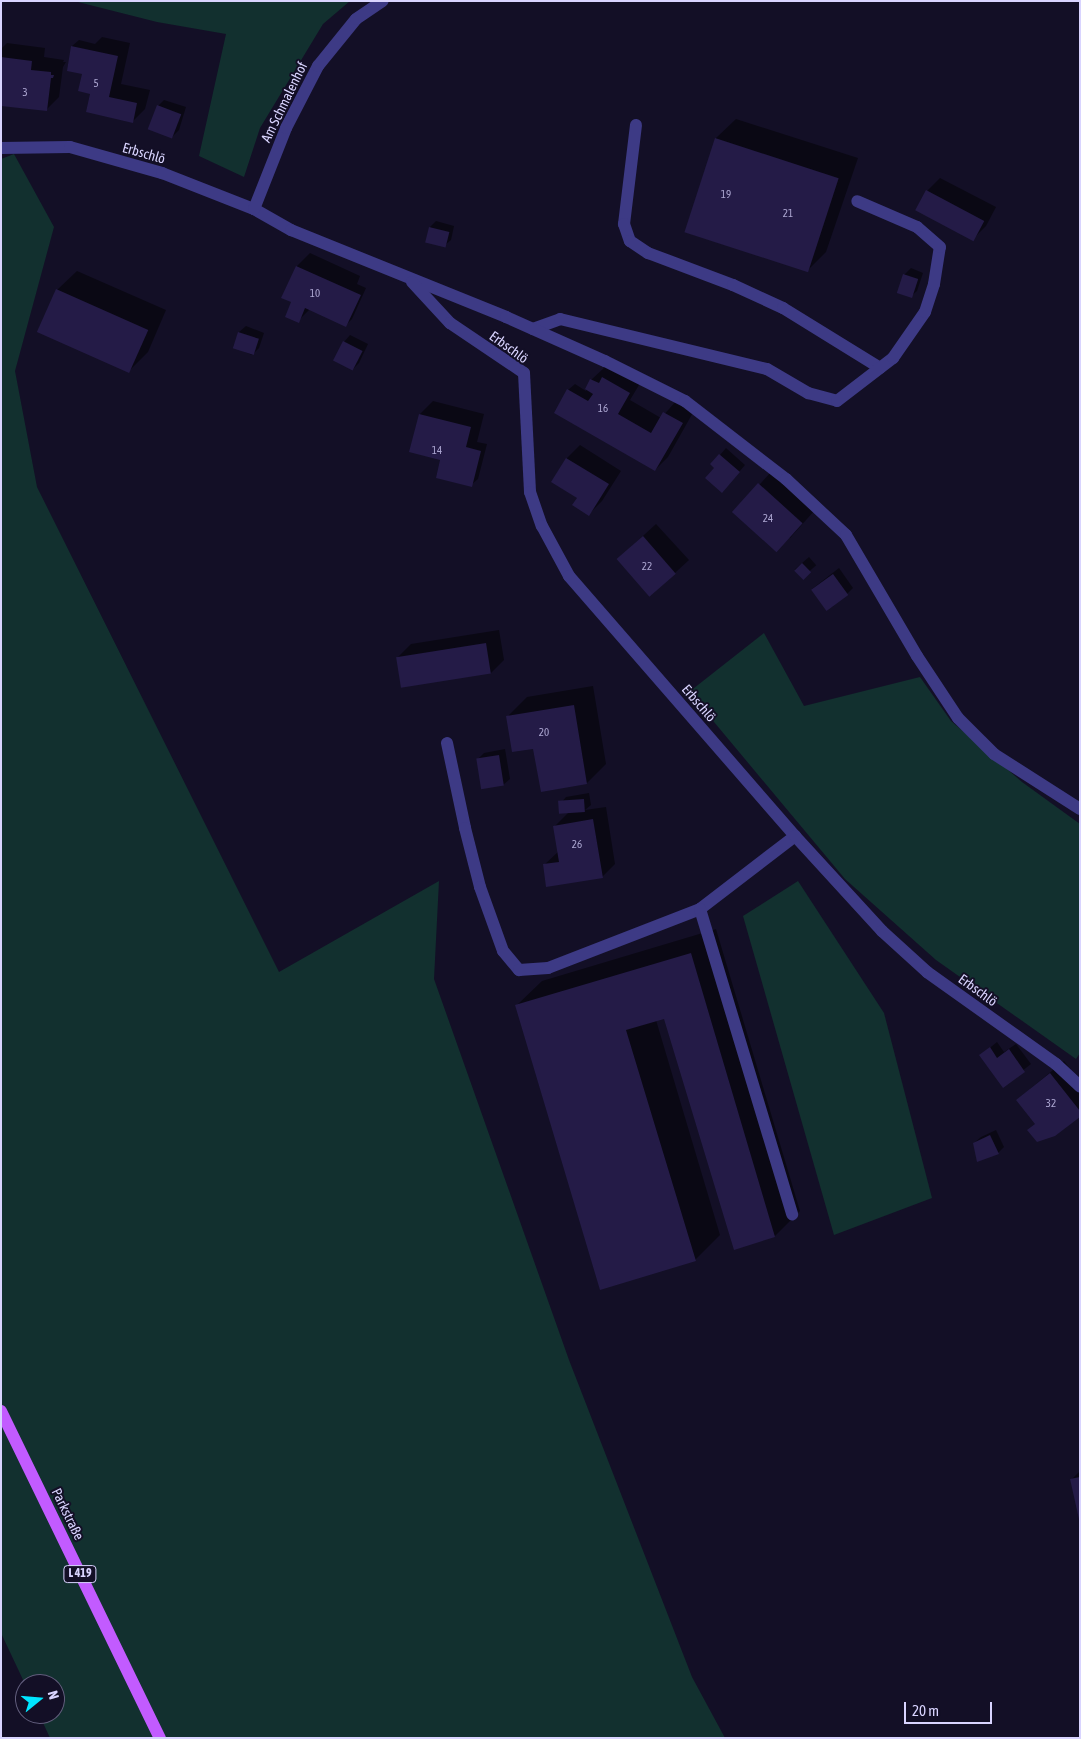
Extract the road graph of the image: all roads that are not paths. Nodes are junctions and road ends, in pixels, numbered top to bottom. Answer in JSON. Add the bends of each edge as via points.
{"nodes":[{"id":1,"x":382,"y":1,"type":"edge"},
{"id":2,"x":636,"y":125,"type":"dead end"},
{"id":3,"x":1,"y":148,"type":"edge"},
{"id":4,"x":858,"y":201,"type":"dead end"},
{"id":5,"x":254,"y":209,"type":"junction"},
{"id":6,"x":408,"y":278,"type":"junction"},
{"id":7,"x":533,"y":329,"type":"junction"},
{"id":8,"x":880,"y":368,"type":"junction"},
{"id":9,"x":447,"y":743,"type":"dead end"},
{"id":10,"x":1080,"y":809,"type":"edge"},
{"id":11,"x":795,"y":836,"type":"junction"},
{"id":12,"x":700,"y":908,"type":"junction"},
{"id":13,"x":1080,"y":1086,"type":"edge"},
{"id":14,"x":792,"y":1214,"type":"dead end"},
{"id":15,"x":1,"y":1411,"type":"edge"},
{"id":16,"x":160,"y":1738,"type":"edge"}],
"edges":[{"from":1,"to":5,"type":"street","name":"Am Schmalenhof","via":[[356,19],[318,66],[286,128]]},
{"from":2,"to":8,"type":"street","via":[[624,224],[630,241],[648,253],[783,308]]},
{"from":3,"to":5,"type":"street","name":"Erbschlö","via":[[70,148],[162,173]]},
{"from":4,"to":8,"type":"street","via":[[916,227],[940,247],[925,312],[893,358]]},
{"from":5,"to":6,"type":"street","name":"Erbschlö","via":[[291,230]]},
{"from":6,"to":7,"type":"street","name":"Erbschlö"},
{"from":6,"to":11,"type":"street","name":"Erbschlö","via":[[450,323],[524,373],[530,492],[542,526],[569,576]]},
{"from":7,"to":8,"type":"street","via":[[560,319],[766,369],[808,393],[837,401]]},
{"from":7,"to":10,"type":"street","name":"Erbschlö","via":[[605,360],[685,401],[786,480],[846,535],[917,656],[958,718],[994,754]]},
{"from":9,"to":12,"type":"street","via":[[480,887],[503,951],[519,970],[548,968]]},
{"from":11,"to":12,"type":"street"},
{"from":11,"to":13,"type":"street","name":"Erbschlö","via":[[882,932],[927,972],[1056,1064]]},
{"from":12,"to":14,"type":"street"},
{"from":15,"to":16,"type":"main road","name":"Parkstraße","number":"L 419"}]}
